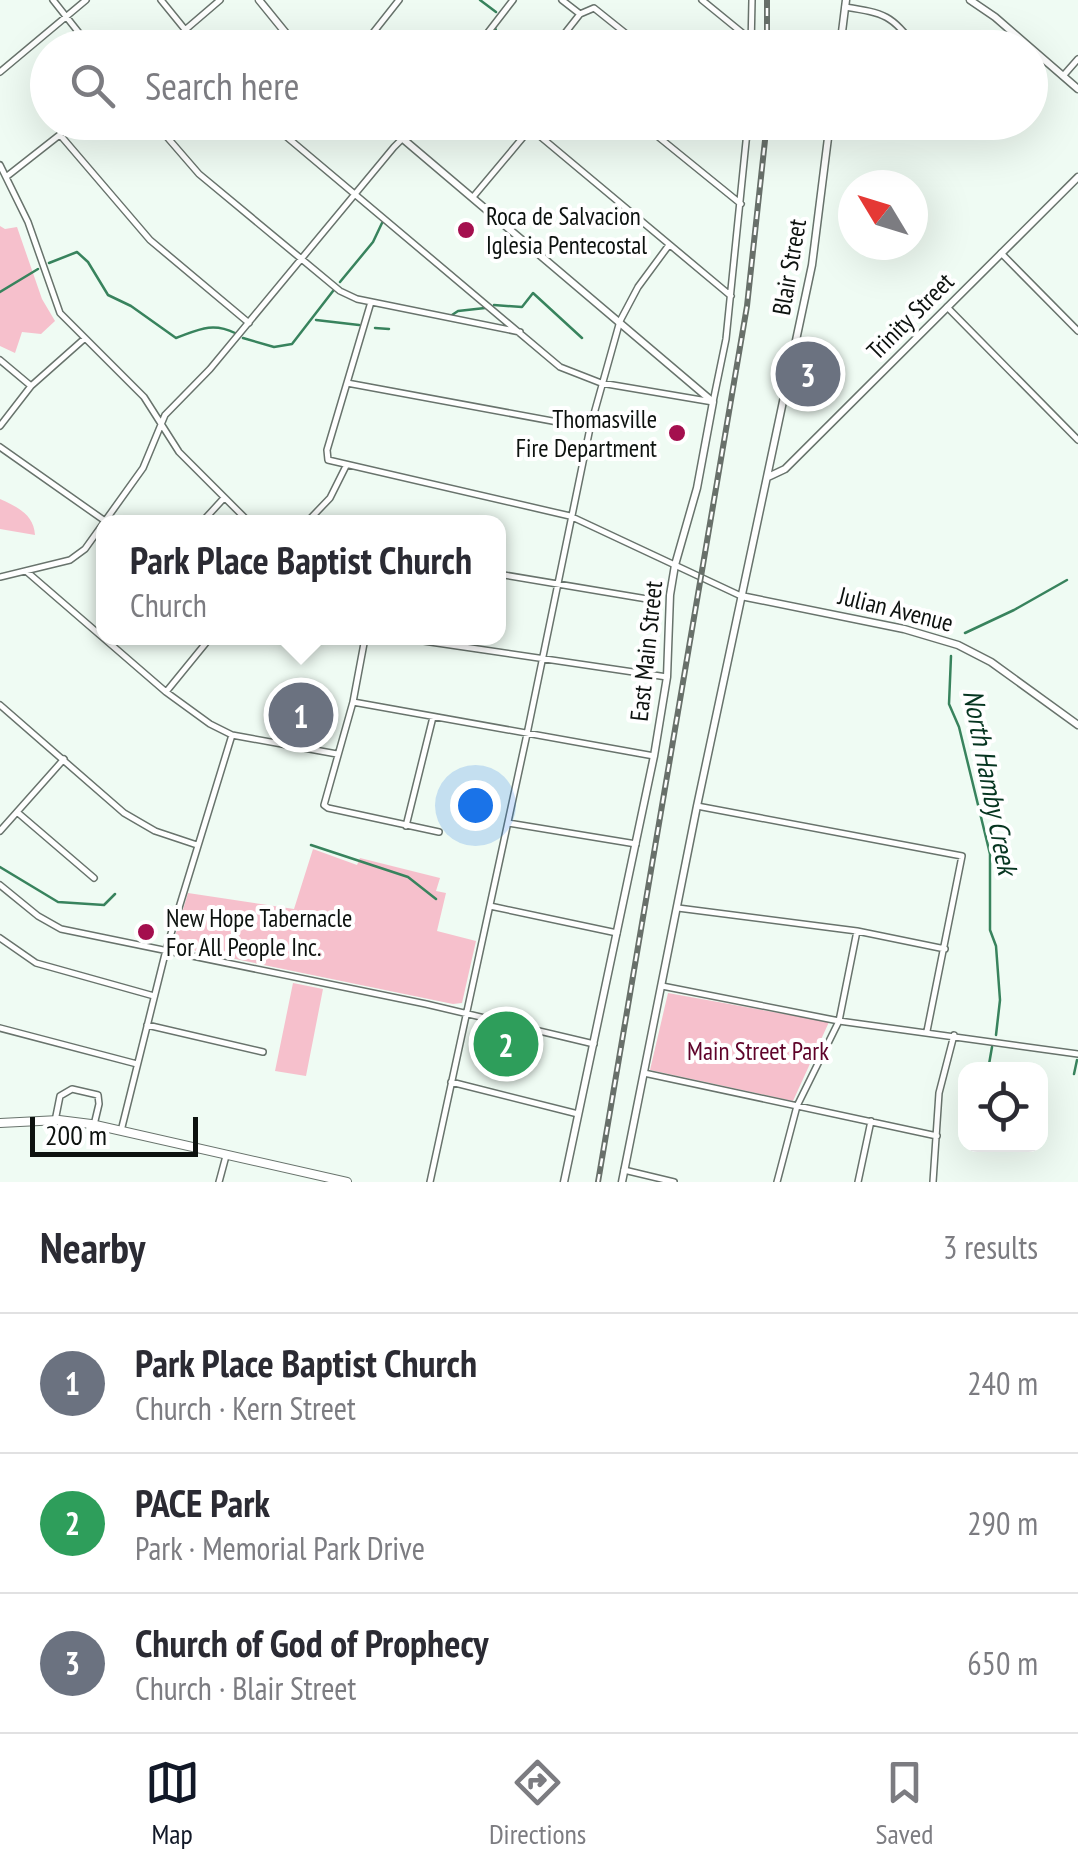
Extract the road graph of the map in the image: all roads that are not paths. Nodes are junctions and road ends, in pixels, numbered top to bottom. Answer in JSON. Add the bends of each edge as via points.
{"nodes":[{"id":1,"x":52,"y":0,"type":"edge"},
{"id":2,"x":86,"y":0,"type":"edge"},
{"id":3,"x":161,"y":0,"type":"edge"},
{"id":4,"x":220,"y":0,"type":"edge"},
{"id":5,"x":259,"y":0,"type":"edge"},
{"id":6,"x":399,"y":0,"type":"edge"},
{"id":7,"x":512,"y":0,"type":"edge"},
{"id":8,"x":562,"y":0,"type":"edge"},
{"id":9,"x":702,"y":0,"type":"edge"},
{"id":10,"x":752,"y":0,"type":"edge"},
{"id":11,"x":970,"y":0,"type":"edge"},
{"id":12,"x":846,"y":4,"type":"edge"},
{"id":13,"x":580,"y":14,"type":"junction"},
{"id":14,"x":66,"y":16,"type":"junction"},
{"id":15,"x":50,"y":30,"type":"edge"},
{"id":16,"x":77,"y":30,"type":"edge"},
{"id":17,"x":184,"y":30,"type":"joint"},
{"id":18,"x":283,"y":30,"type":"edge"},
{"id":19,"x":375,"y":30,"type":"edge"},
{"id":20,"x":490,"y":30,"type":"edge"},
{"id":21,"x":567,"y":30,"type":"edge"},
{"id":22,"x":623,"y":30,"type":"edge"},
{"id":23,"x":735,"y":30,"type":"edge"},
{"id":24,"x":751,"y":30,"type":"edge"},
{"id":25,"x":842,"y":30,"type":"edge"},
{"id":26,"x":903,"y":30,"type":"edge"},
{"id":27,"x":1010,"y":30,"type":"edge"},
{"id":28,"x":30,"y":47,"type":"edge"},
{"id":29,"x":1078,"y":59,"type":"edge"},
{"id":30,"x":1048,"y":63,"type":"edge"},
{"id":31,"x":0,"y":72,"type":"edge"},
{"id":32,"x":1063,"y":76,"type":"junction"},
{"id":33,"x":1078,"y":89,"type":"edge"},
{"id":34,"x":56,"y":140,"type":"edge"},
{"id":35,"x":64,"y":140,"type":"edge"},
{"id":36,"x":170,"y":140,"type":"edge"},
{"id":37,"x":291,"y":140,"type":"edge"},
{"id":38,"x":403,"y":140,"type":"joint"},
{"id":39,"x":520,"y":140,"type":"edge"},
{"id":40,"x":544,"y":140,"type":"edge"},
{"id":41,"x":662,"y":140,"type":"edge"},
{"id":42,"x":748,"y":140,"type":"edge"},
{"id":43,"x":828,"y":140,"type":"edge"},
{"id":44,"x":0,"y":165,"type":"edge"},
{"id":45,"x":6,"y":176,"type":"junction"},
{"id":46,"x":1078,"y":177,"type":"edge"},
{"id":47,"x":356,"y":194,"type":"junction"},
{"id":48,"x":473,"y":197,"type":"junction"},
{"id":49,"x":741,"y":204,"type":"junction"},
{"id":50,"x":669,"y":245,"type":"junction"},
{"id":51,"x":1001,"y":252,"type":"junction"},
{"id":52,"x":302,"y":258,"type":"junction"},
{"id":53,"x":732,"y":296,"type":"junction"},
{"id":54,"x":371,"y":302,"type":"junction"},
{"id":55,"x":947,"y":307,"type":"junction"},
{"id":56,"x":620,"y":321,"type":"junction"},
{"id":57,"x":248,"y":323,"type":"junction"},
{"id":58,"x":1078,"y":331,"type":"edge"},
{"id":59,"x":520,"y":332,"type":"junction"},
{"id":60,"x":84,"y":339,"type":"junction"},
{"id":61,"x":0,"y":360,"type":"edge"},
{"id":62,"x":347,"y":383,"type":"junction"},
{"id":63,"x":601,"y":383,"type":"junction"},
{"id":64,"x":31,"y":386,"type":"junction"},
{"id":65,"x":713,"y":402,"type":"junction"},
{"id":66,"x":160,"y":424,"type":"junction"},
{"id":67,"x":0,"y":426,"type":"edge"},
{"id":68,"x":590,"y":428,"type":"junction"},
{"id":69,"x":1078,"y":440,"type":"edge"},
{"id":70,"x":0,"y":447,"type":"edge"},
{"id":71,"x":346,"y":466,"type":"junction"},
{"id":72,"x":768,"y":477,"type":"junction"},
{"id":73,"x":224,"y":498,"type":"junction"},
{"id":74,"x":96,"y":515,"type":"edge"},
{"id":75,"x":111,"y":515,"type":"edge"},
{"id":76,"x":208,"y":515,"type":"edge"},
{"id":77,"x":242,"y":515,"type":"edge"},
{"id":78,"x":314,"y":515,"type":"edge"},
{"id":79,"x":570,"y":516,"type":"junction"},
{"id":80,"x":96,"y":534,"type":"edge"},
{"id":81,"x":674,"y":565,"type":"junction"},
{"id":82,"x":26,"y":571,"type":"junction"},
{"id":83,"x":506,"y":575,"type":"edge"},
{"id":84,"x":0,"y":576,"type":"edge"},
{"id":85,"x":556,"y":583,"type":"junction"},
{"id":86,"x":741,"y":596,"type":"junction"},
{"id":87,"x":648,"y":599,"type":"dead end"},
{"id":88,"x":96,"y":632,"type":"edge"},
{"id":89,"x":112,"y":645,"type":"edge"},
{"id":90,"x":204,"y":645,"type":"edge"},
{"id":91,"x":364,"y":645,"type":"edge"},
{"id":92,"x":452,"y":645,"type":"edge"},
{"id":93,"x":542,"y":658,"type":"junction"},
{"id":94,"x":667,"y":677,"type":"junction"},
{"id":95,"x":166,"y":692,"type":"junction"},
{"id":96,"x":353,"y":702,"type":"junction"},
{"id":97,"x":0,"y":705,"type":"edge"},
{"id":98,"x":433,"y":717,"type":"junction"},
{"id":99,"x":1078,"y":724,"type":"edge"},
{"id":100,"x":232,"y":734,"type":"junction"},
{"id":101,"x":528,"y":734,"type":"junction"},
{"id":102,"x":337,"y":754,"type":"junction"},
{"id":103,"x":654,"y":756,"type":"junction"},
{"id":104,"x":64,"y":759,"type":"junction"},
{"id":105,"x":697,"y":806,"type":"junction"},
{"id":106,"x":18,"y":812,"type":"junction"},
{"id":107,"x":508,"y":823,"type":"junction"},
{"id":108,"x":406,"y":826,"type":"junction"},
{"id":109,"x":0,"y":831,"type":"edge"},
{"id":110,"x":440,"y":832,"type":"dead end"},
{"id":111,"x":636,"y":844,"type":"junction"},
{"id":112,"x":197,"y":845,"type":"junction"},
{"id":113,"x":94,"y":878,"type":"dead end"},
{"id":114,"x":0,"y":885,"type":"edge"},
{"id":115,"x":490,"y":906,"type":"junction"},
{"id":116,"x":678,"y":908,"type":"junction"},
{"id":117,"x":857,"y":931,"type":"junction"},
{"id":118,"x":616,"y":934,"type":"junction"},
{"id":119,"x":0,"y":938,"type":"edge"},
{"id":120,"x":945,"y":949,"type":"junction"},
{"id":121,"x":166,"y":950,"type":"junction"},
{"id":122,"x":662,"y":986,"type":"junction"},
{"id":123,"x":154,"y":996,"type":"junction"},
{"id":124,"x":466,"y":1014,"type":"junction"},
{"id":125,"x":839,"y":1021,"type":"junction"},
{"id":126,"x":147,"y":1026,"type":"junction"},
{"id":127,"x":0,"y":1028,"type":"edge"},
{"id":128,"x":928,"y":1031,"type":"junction"},
{"id":129,"x":954,"y":1035,"type":"junction"},
{"id":130,"x":594,"y":1044,"type":"junction"},
{"id":131,"x":263,"y":1052,"type":"dead end"},
{"id":132,"x":1078,"y":1054,"type":"edge"},
{"id":133,"x":137,"y":1064,"type":"junction"},
{"id":134,"x":644,"y":1073,"type":"junction"},
{"id":135,"x":451,"y":1082,"type":"junction"},
{"id":136,"x":796,"y":1106,"type":"junction"},
{"id":137,"x":578,"y":1114,"type":"junction"},
{"id":138,"x":54,"y":1120,"type":"junction"},
{"id":139,"x":872,"y":1121,"type":"junction"},
{"id":140,"x":0,"y":1123,"type":"edge"},
{"id":141,"x":94,"y":1125,"type":"junction"},
{"id":142,"x":121,"y":1131,"type":"junction"},
{"id":143,"x":937,"y":1136,"type":"junction"},
{"id":144,"x":227,"y":1154,"type":"junction"},
{"id":145,"x":624,"y":1170,"type":"junction"},
{"id":146,"x":219,"y":1182,"type":"edge"},
{"id":147,"x":347,"y":1182,"type":"edge"},
{"id":148,"x":430,"y":1182,"type":"edge"},
{"id":149,"x":564,"y":1182,"type":"edge"},
{"id":150,"x":622,"y":1182,"type":"edge"},
{"id":151,"x":674,"y":1182,"type":"edge"},
{"id":152,"x":777,"y":1182,"type":"edge"},
{"id":153,"x":858,"y":1182,"type":"edge"},
{"id":154,"x":933,"y":1182,"type":"edge"}],
"edges":[{"from":1,"to":14,"type":"street"},
{"from":2,"to":14,"type":"street"},
{"from":3,"to":17,"type":"street"},
{"from":4,"to":17,"type":"street"},
{"from":5,"to":18,"type":"street"},
{"from":6,"to":19,"type":"street"},
{"from":7,"to":20,"type":"street"},
{"from":8,"to":13,"type":"street"},
{"from":9,"to":23,"type":"street"},
{"from":10,"to":24,"type":"street"},
{"from":11,"to":27,"type":"street"},
{"from":12,"to":25,"type":"street"},
{"from":12,"to":26,"type":"street","via":[[896,20]]},
{"from":13,"to":21,"type":"street"},
{"from":13,"to":22,"type":"street","via":[[599,9]]},
{"from":14,"to":15,"type":"street"},
{"from":14,"to":16,"type":"street"},
{"from":28,"to":31,"type":"street"},
{"from":29,"to":32,"type":"street"},
{"from":30,"to":32,"type":"street"},
{"from":32,"to":33,"type":"street"},
{"from":34,"to":45,"type":"street"},
{"from":35,"to":57,"type":"street","via":[[150,240]]},
{"from":36,"to":52,"type":"street","via":[[199,174]]},
{"from":37,"to":47,"type":"street"},
{"from":38,"to":47,"type":"street"},
{"from":38,"to":48,"type":"street"},
{"from":39,"to":48,"type":"street"},
{"from":40,"to":50,"type":"street"},
{"from":41,"to":49,"type":"street"},
{"from":42,"to":49,"type":"street","name":"East Main Street"},
{"from":43,"to":72,"type":"street","name":"Blair Street","via":[[816,241]]},
{"from":44,"to":45,"type":"street"},
{"from":45,"to":60,"type":"street","via":[[60,313]]},
{"from":46,"to":51,"type":"street","name":"Trinity Street"},
{"from":47,"to":52,"type":"street"},
{"from":47,"to":59,"type":"street"},
{"from":48,"to":56,"type":"street"},
{"from":49,"to":53,"type":"street","name":"East Main Street"},
{"from":50,"to":53,"type":"street"},
{"from":50,"to":56,"type":"street"},
{"from":51,"to":55,"type":"street","name":"Trinity Street"},
{"from":51,"to":58,"type":"street"},
{"from":52,"to":54,"type":"street","via":[[340,292]]},
{"from":52,"to":57,"type":"street"},
{"from":53,"to":65,"type":"street","name":"East Main Street"},
{"from":54,"to":59,"type":"street"},
{"from":54,"to":62,"type":"street"},
{"from":55,"to":69,"type":"street"},
{"from":55,"to":72,"type":"street","name":"Trinity Street","via":[[786,469]]},
{"from":56,"to":63,"type":"street"},
{"from":56,"to":65,"type":"street"},
{"from":57,"to":66,"type":"street"},
{"from":59,"to":63,"type":"street","via":[[560,367]]},
{"from":60,"to":64,"type":"street"},
{"from":60,"to":66,"type":"street","via":[[144,397]]},
{"from":61,"to":64,"type":"street"},
{"from":62,"to":68,"type":"street"},
{"from":62,"to":71,"type":"street","via":[[327,450],[328,460]]},
{"from":63,"to":65,"type":"street"},
{"from":63,"to":68,"type":"street"},
{"from":64,"to":67,"type":"street"},
{"from":65,"to":81,"type":"street","name":"East Main Street"},
{"from":66,"to":73,"type":"street"},
{"from":66,"to":75,"type":"street","via":[[149,458]]},
{"from":68,"to":79,"type":"street"},
{"from":70,"to":74,"type":"street"},
{"from":71,"to":78,"type":"street"},
{"from":71,"to":79,"type":"street"},
{"from":72,"to":86,"type":"street"},
{"from":73,"to":76,"type":"street"},
{"from":73,"to":77,"type":"street"},
{"from":79,"to":81,"type":"street"},
{"from":79,"to":85,"type":"street"},
{"from":80,"to":82,"type":"street","via":[[78,556]]},
{"from":81,"to":86,"type":"street"},
{"from":81,"to":94,"type":"street","name":"East Main Street"},
{"from":82,"to":84,"type":"street"},
{"from":82,"to":88,"type":"street"},
{"from":83,"to":85,"type":"street"},
{"from":85,"to":87,"type":"street"},
{"from":85,"to":93,"type":"street"},
{"from":86,"to":99,"type":"street","name":"Julian Avenue","via":[[958,644]]},
{"from":86,"to":105,"type":"street"},
{"from":89,"to":95,"type":"street"},
{"from":90,"to":95,"type":"street"},
{"from":91,"to":96,"type":"street"},
{"from":92,"to":93,"type":"street"},
{"from":93,"to":94,"type":"street"},
{"from":93,"to":101,"type":"street"},
{"from":94,"to":103,"type":"street","name":"East Main Street"},
{"from":95,"to":100,"type":"street"},
{"from":96,"to":98,"type":"street"},
{"from":96,"to":102,"type":"street"},
{"from":97,"to":104,"type":"street"},
{"from":98,"to":101,"type":"street"},
{"from":98,"to":108,"type":"street"},
{"from":100,"to":102,"type":"street"},
{"from":100,"to":112,"type":"street"},
{"from":101,"to":103,"type":"street"},
{"from":101,"to":107,"type":"street"},
{"from":102,"to":108,"type":"street","via":[[324,804]]},
{"from":103,"to":111,"type":"street","name":"East Main Street"},
{"from":104,"to":106,"type":"street"},
{"from":104,"to":112,"type":"street","via":[[141,824]]},
{"from":105,"to":116,"type":"street"},
{"from":105,"to":120,"type":"street","via":[[962,856]]},
{"from":106,"to":109,"type":"street"},
{"from":106,"to":113,"type":"street"},
{"from":107,"to":111,"type":"street"},
{"from":107,"to":115,"type":"street"},
{"from":108,"to":110,"type":"street"},
{"from":111,"to":118,"type":"street","name":"East Main Street"},
{"from":112,"to":121,"type":"street"},
{"from":114,"to":121,"type":"street","via":[[51,926]]},
{"from":115,"to":118,"type":"street"},
{"from":115,"to":124,"type":"street"},
{"from":116,"to":117,"type":"street"},
{"from":116,"to":122,"type":"street"},
{"from":117,"to":120,"type":"street"},
{"from":117,"to":125,"type":"street"},
{"from":118,"to":130,"type":"street","name":"East Main Street"},
{"from":119,"to":123,"type":"street","via":[[36,964]]},
{"from":120,"to":128,"type":"street"},
{"from":121,"to":123,"type":"street"},
{"from":121,"to":124,"type":"street"},
{"from":122,"to":125,"type":"street"},
{"from":122,"to":134,"type":"street"},
{"from":123,"to":126,"type":"street"},
{"from":124,"to":130,"type":"street"},
{"from":124,"to":135,"type":"street"},
{"from":125,"to":128,"type":"street"},
{"from":125,"to":136,"type":"street"},
{"from":126,"to":131,"type":"street"},
{"from":126,"to":133,"type":"street"},
{"from":127,"to":133,"type":"street"},
{"from":128,"to":129,"type":"street"},
{"from":129,"to":132,"type":"street"},
{"from":129,"to":143,"type":"street","via":[[939,1093]]},
{"from":130,"to":137,"type":"street","name":"East Main Street"},
{"from":133,"to":142,"type":"street"},
{"from":134,"to":136,"type":"street"},
{"from":134,"to":145,"type":"street"},
{"from":135,"to":137,"type":"street"},
{"from":135,"to":148,"type":"street"},
{"from":136,"to":139,"type":"street"},
{"from":136,"to":152,"type":"street"},
{"from":137,"to":149,"type":"street","name":"East Main Street"},
{"from":138,"to":140,"type":"main road"},
{"from":138,"to":141,"type":"main road"},
{"from":138,"to":141,"type":"street","via":[[60,1096],[72,1089],[98,1095]]},
{"from":139,"to":143,"type":"street"},
{"from":139,"to":153,"type":"street"},
{"from":141,"to":142,"type":"main road"},
{"from":142,"to":144,"type":"main road"},
{"from":143,"to":154,"type":"street"},
{"from":144,"to":146,"type":"street"},
{"from":144,"to":147,"type":"main road"},
{"from":145,"to":150,"type":"street"},
{"from":145,"to":151,"type":"street"}]}
